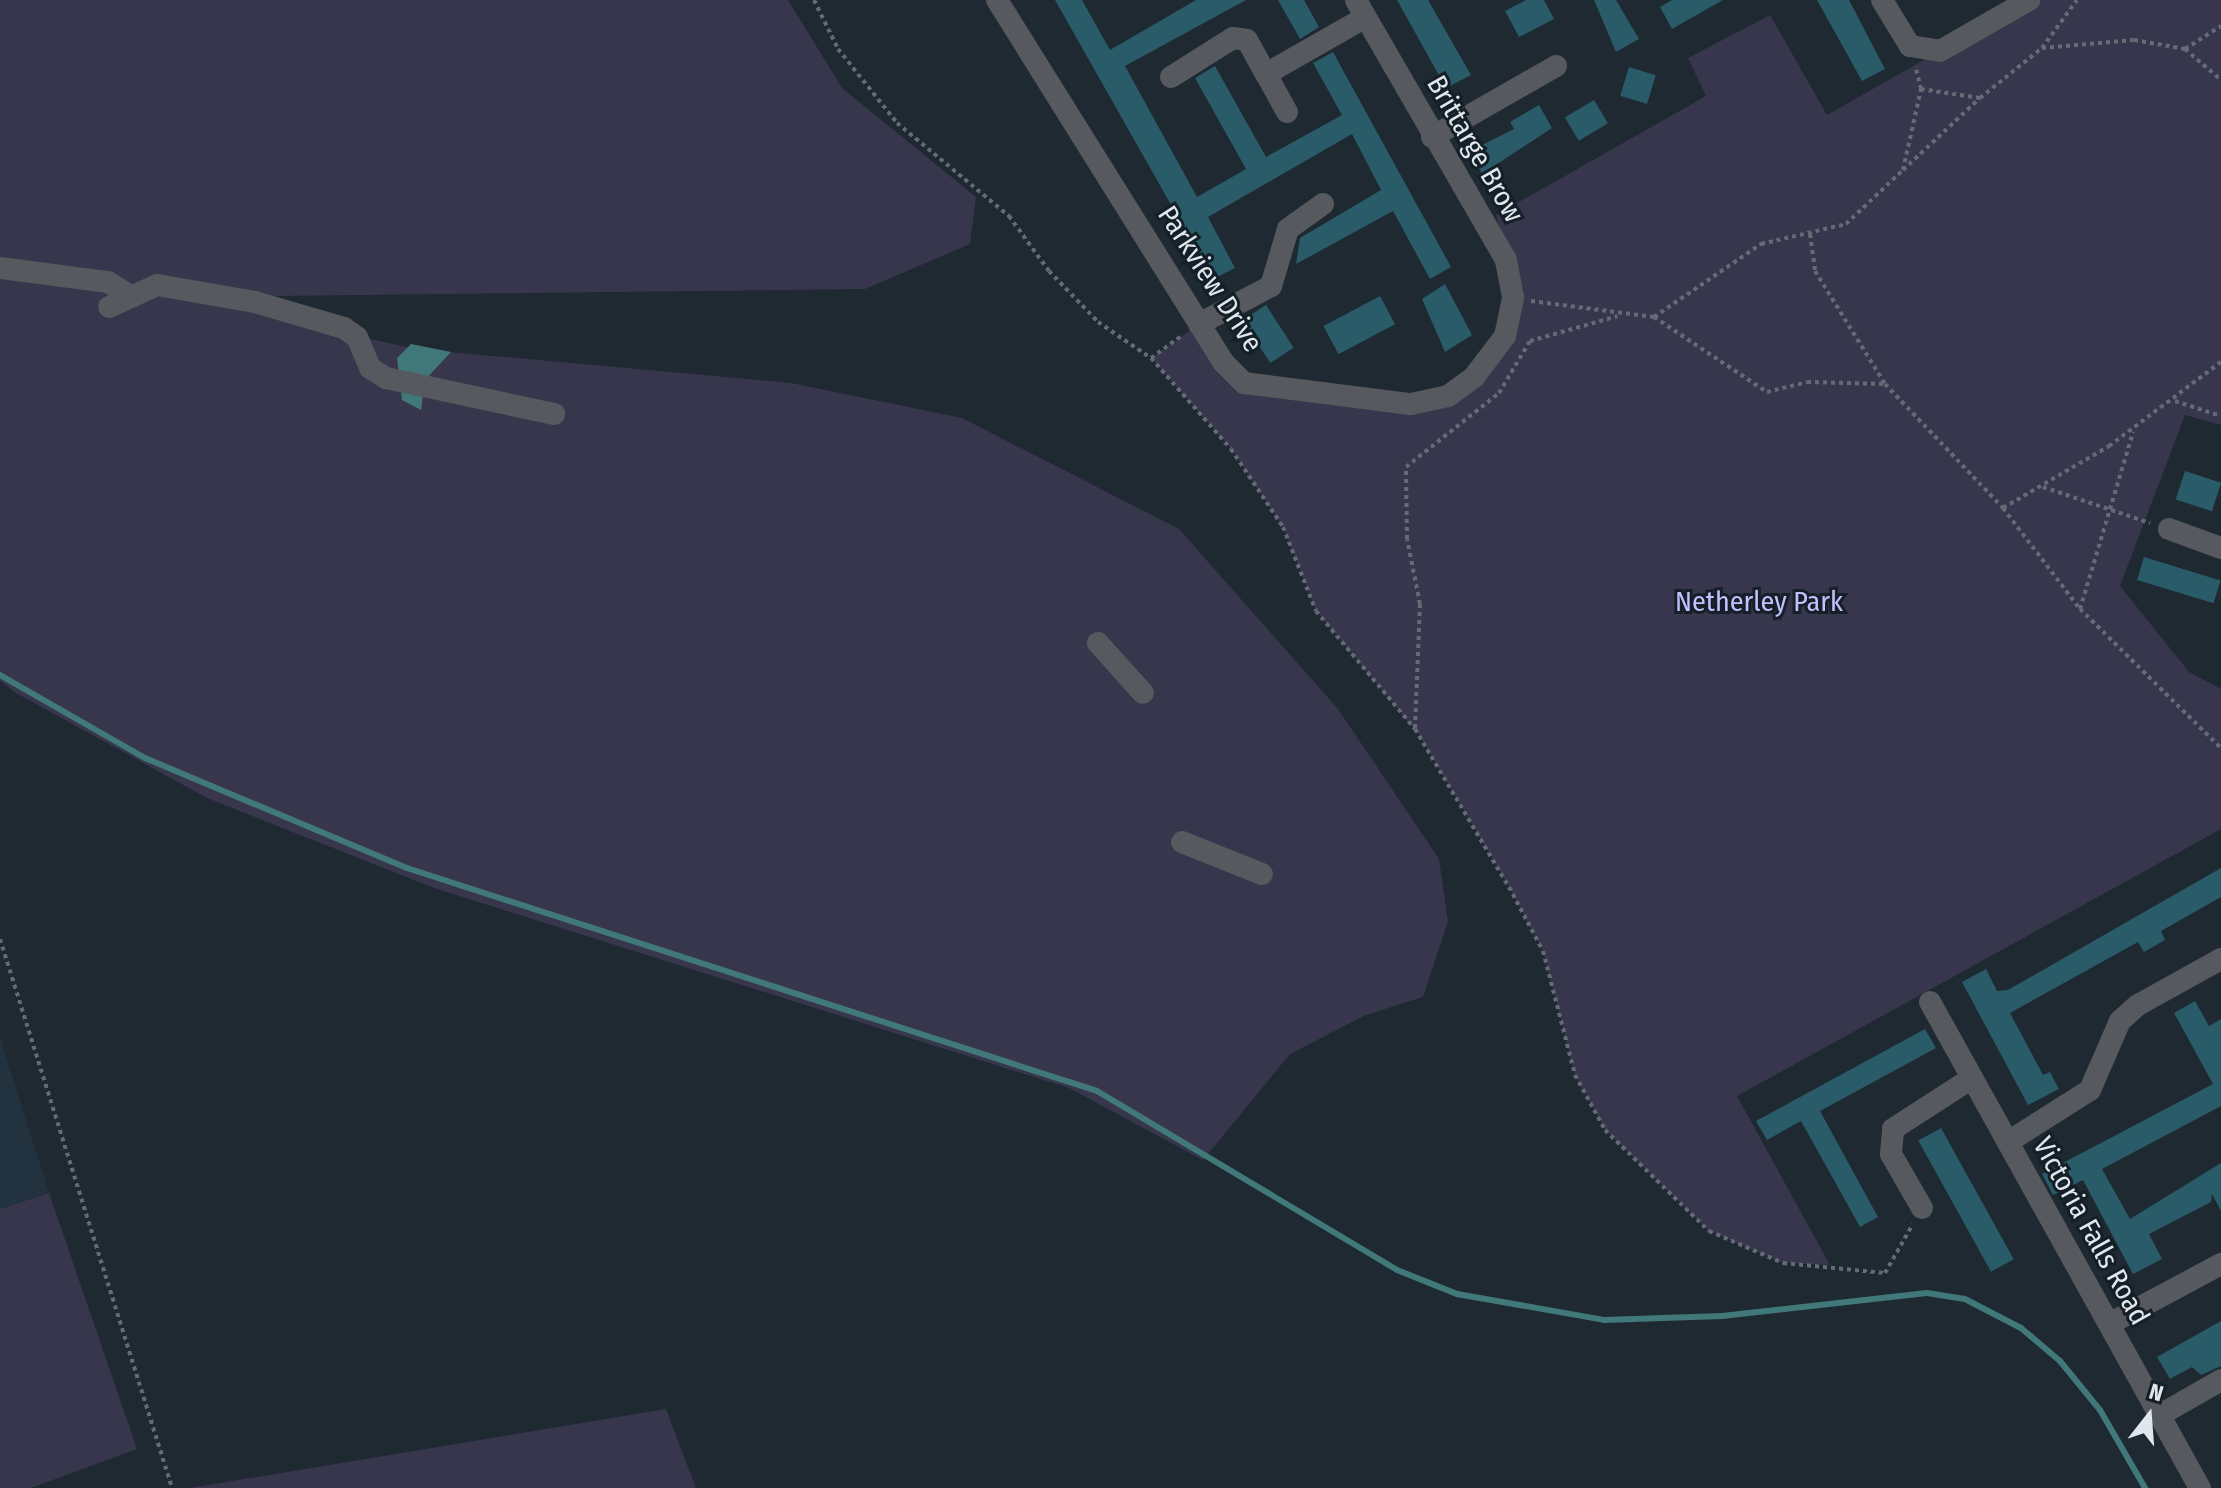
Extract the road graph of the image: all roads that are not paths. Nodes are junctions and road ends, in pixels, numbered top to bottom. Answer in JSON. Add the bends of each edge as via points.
{"nodes":[{"id":1,"x":997,"y":0,"type":"edge"},
{"id":2,"x":1882,"y":0,"type":"edge"},
{"id":3,"x":2029,"y":0,"type":"edge"},
{"id":4,"x":1360,"y":9,"type":"edge"},
{"id":5,"x":1556,"y":66,"type":"dead end"},
{"id":6,"x":1266,"y":74,"type":"junction"},
{"id":7,"x":1171,"y":77,"type":"dead end"},
{"id":8,"x":1287,"y":112,"type":"dead end"},
{"id":9,"x":1432,"y":137,"type":"junction"},
{"id":10,"x":1323,"y":204,"type":"dead end"},
{"id":11,"x":0,"y":268,"type":"edge"},
{"id":12,"x":132,"y":297,"type":"junction"},
{"id":13,"x":109,"y":307,"type":"dead end"},
{"id":14,"x":1199,"y":324,"type":"junction"},
{"id":15,"x":1505,"y":336,"type":"joint"},
{"id":16,"x":554,"y":414,"type":"dead end"},
{"id":17,"x":2169,"y":529,"type":"road end"},
{"id":18,"x":2221,"y":548,"type":"edge"},
{"id":19,"x":1098,"y":643,"type":"dead end"},
{"id":20,"x":1143,"y":693,"type":"dead end"},
{"id":21,"x":1182,"y":842,"type":"dead end"},
{"id":22,"x":1262,"y":874,"type":"dead end"},
{"id":23,"x":2221,"y":959,"type":"edge"},
{"id":24,"x":1930,"y":1002,"type":"dead end"},
{"id":25,"x":1972,"y":1078,"type":"junction"},
{"id":26,"x":2008,"y":1142,"type":"junction"},
{"id":27,"x":1922,"y":1208,"type":"road end"},
{"id":28,"x":2221,"y":1264,"type":"edge"},
{"id":29,"x":2109,"y":1324,"type":"junction"},
{"id":30,"x":2221,"y":1380,"type":"edge"},
{"id":31,"x":2160,"y":1415,"type":"junction"},
{"id":32,"x":2200,"y":1488,"type":"edge"}],
"edges":[{"from":1,"to":14,"type":"street","name":"Parkview Drive"},
{"from":2,"to":3,"type":"street","via":[[1910,46],[1940,51]]},
{"from":4,"to":6,"type":"street"},
{"from":4,"to":9,"type":"street","name":"Brittarge Brow"},
{"from":5,"to":9,"type":"street"},
{"from":6,"to":7,"type":"street","via":[[1247,40],[1233,38]]},
{"from":6,"to":8,"type":"street"},
{"from":9,"to":15,"type":"street","name":"Brittarge Brow","via":[[1506,260],[1513,297]]},
{"from":10,"to":14,"type":"street","via":[[1288,229],[1271,286]]},
{"from":11,"to":12,"type":"street","via":[[108,282]]},
{"from":12,"to":13,"type":"street"},
{"from":12,"to":16,"type":"street","via":[[144,286],[166,285],[310,316],[357,337],[370,368]]},
{"from":14,"to":15,"type":"street","name":"Parkview Drive","via":[[1244,383],[1334,392],[1377,405],[1448,396],[1474,377]]},
{"from":17,"to":18,"type":"street"},
{"from":19,"to":20,"type":"street"},
{"from":21,"to":22,"type":"street"},
{"from":23,"to":26,"type":"street","via":[[2138,1005],[2120,1021],[2090,1090]]},
{"from":24,"to":25,"type":"street","name":"Victoria Falls Road"},
{"from":25,"to":26,"type":"street","name":"Victoria Falls Road"},
{"from":25,"to":27,"type":"street","via":[[1884,1125],[1891,1154]]},
{"from":26,"to":29,"type":"street","name":"Victoria Falls Road"},
{"from":28,"to":29,"type":"street"},
{"from":29,"to":31,"type":"street","name":"Victoria Falls Road"},
{"from":30,"to":31,"type":"street"},
{"from":31,"to":32,"type":"street","name":"Victoria Falls Road"}]}
